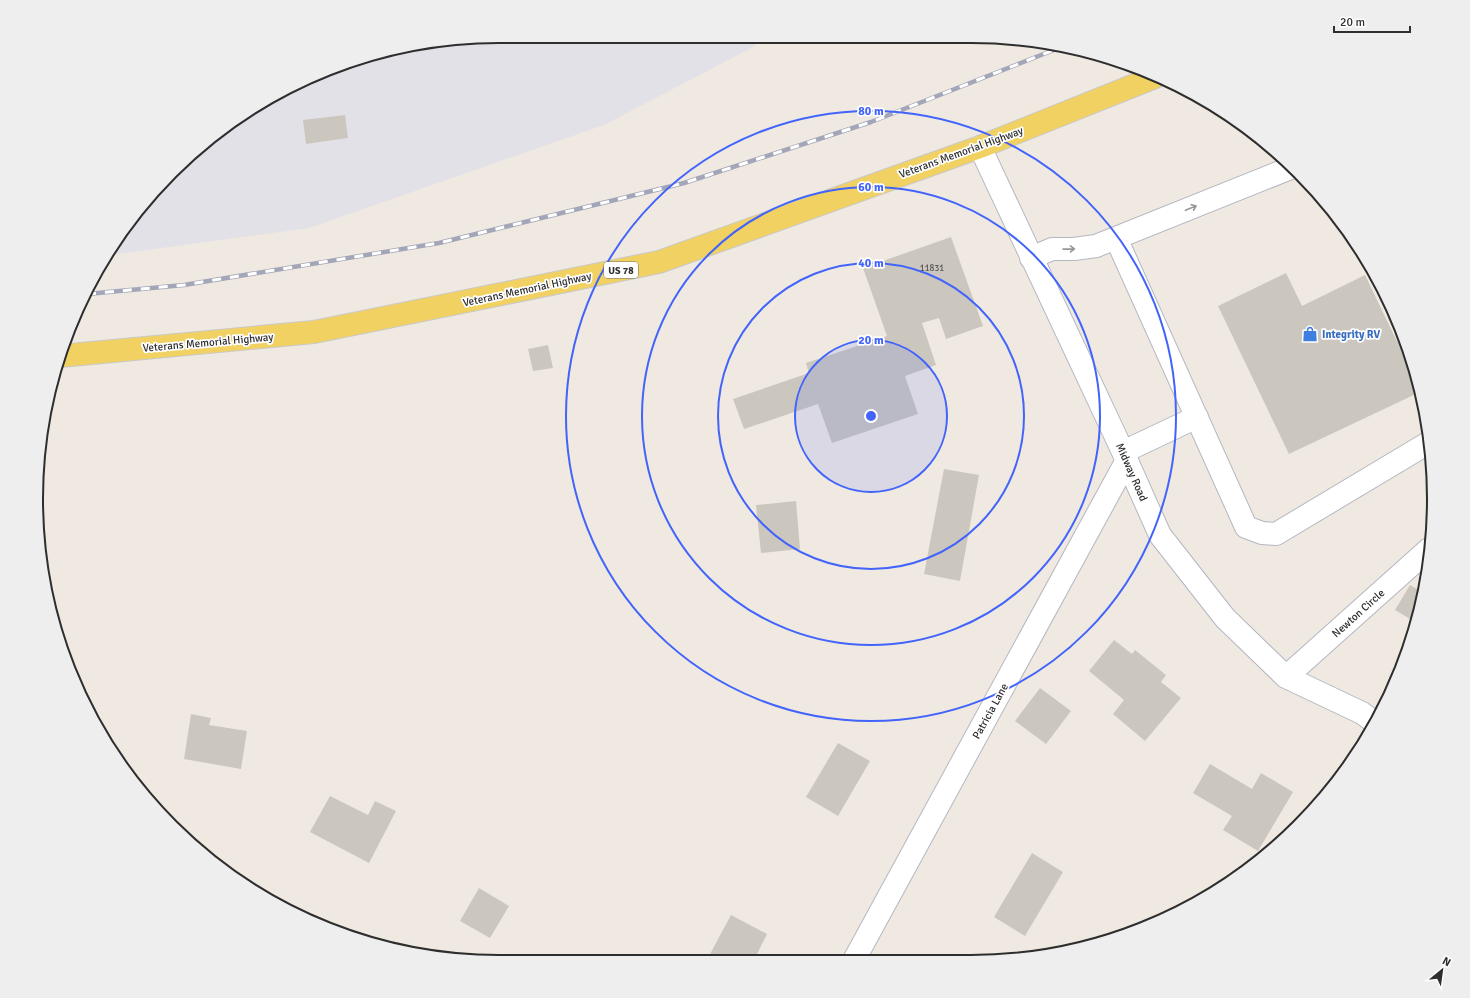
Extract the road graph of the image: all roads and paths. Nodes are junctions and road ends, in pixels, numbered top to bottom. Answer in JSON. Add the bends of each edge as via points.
{"nodes":[{"id":1,"x":1149,"y":79,"type":"edge"},
{"id":2,"x":980,"y":147,"type":"junction"},
{"id":3,"x":1286,"y":170,"type":"edge"},
{"id":4,"x":1116,"y":238,"type":"junction"},
{"id":5,"x":1031,"y":258,"type":"junction"},
{"id":6,"x":66,"y":355,"type":"edge"},
{"id":7,"x":1197,"y":418,"type":"junction"},
{"id":8,"x":1424,"y":446,"type":"edge"},
{"id":9,"x":1125,"y":456,"type":"junction"},
{"id":10,"x":1424,"y":553,"type":"edge"},
{"id":11,"x":1286,"y":677,"type":"junction"},
{"id":12,"x":1370,"y":719,"type":"edge"},
{"id":13,"x":857,"y":955,"type":"edge"}],
"edges":[{"from":1,"to":2,"type":"main road","name":"Veterans Memorial Highway","number":"US 78"},
{"from":2,"to":5,"type":"street","name":"Midway Road"},
{"from":2,"to":6,"type":"main road","name":"Veterans Memorial Highway","number":"US 78","via":[[658,262],[314,332]]},
{"from":4,"to":3,"type":"street","one_way":true},
{"from":5,"to":4,"type":"street","one_way":true,"via":[[1052,249],[1096,246]]},
{"from":4,"to":7,"type":"street"},
{"from":5,"to":9,"type":"street","name":"Midway Road"},
{"from":7,"to":8,"type":"street","via":[[1246,527],[1262,533],[1276,534]]},
{"from":7,"to":9,"type":"street"},
{"from":9,"to":11,"type":"street","name":"Midway Road","via":[[1160,535],[1225,618]]},
{"from":9,"to":13,"type":"street","name":"Patricia Lane"},
{"from":10,"to":11,"type":"street","name":"Newton Circle"},
{"from":11,"to":12,"type":"street","name":"Midway Road"}]}
